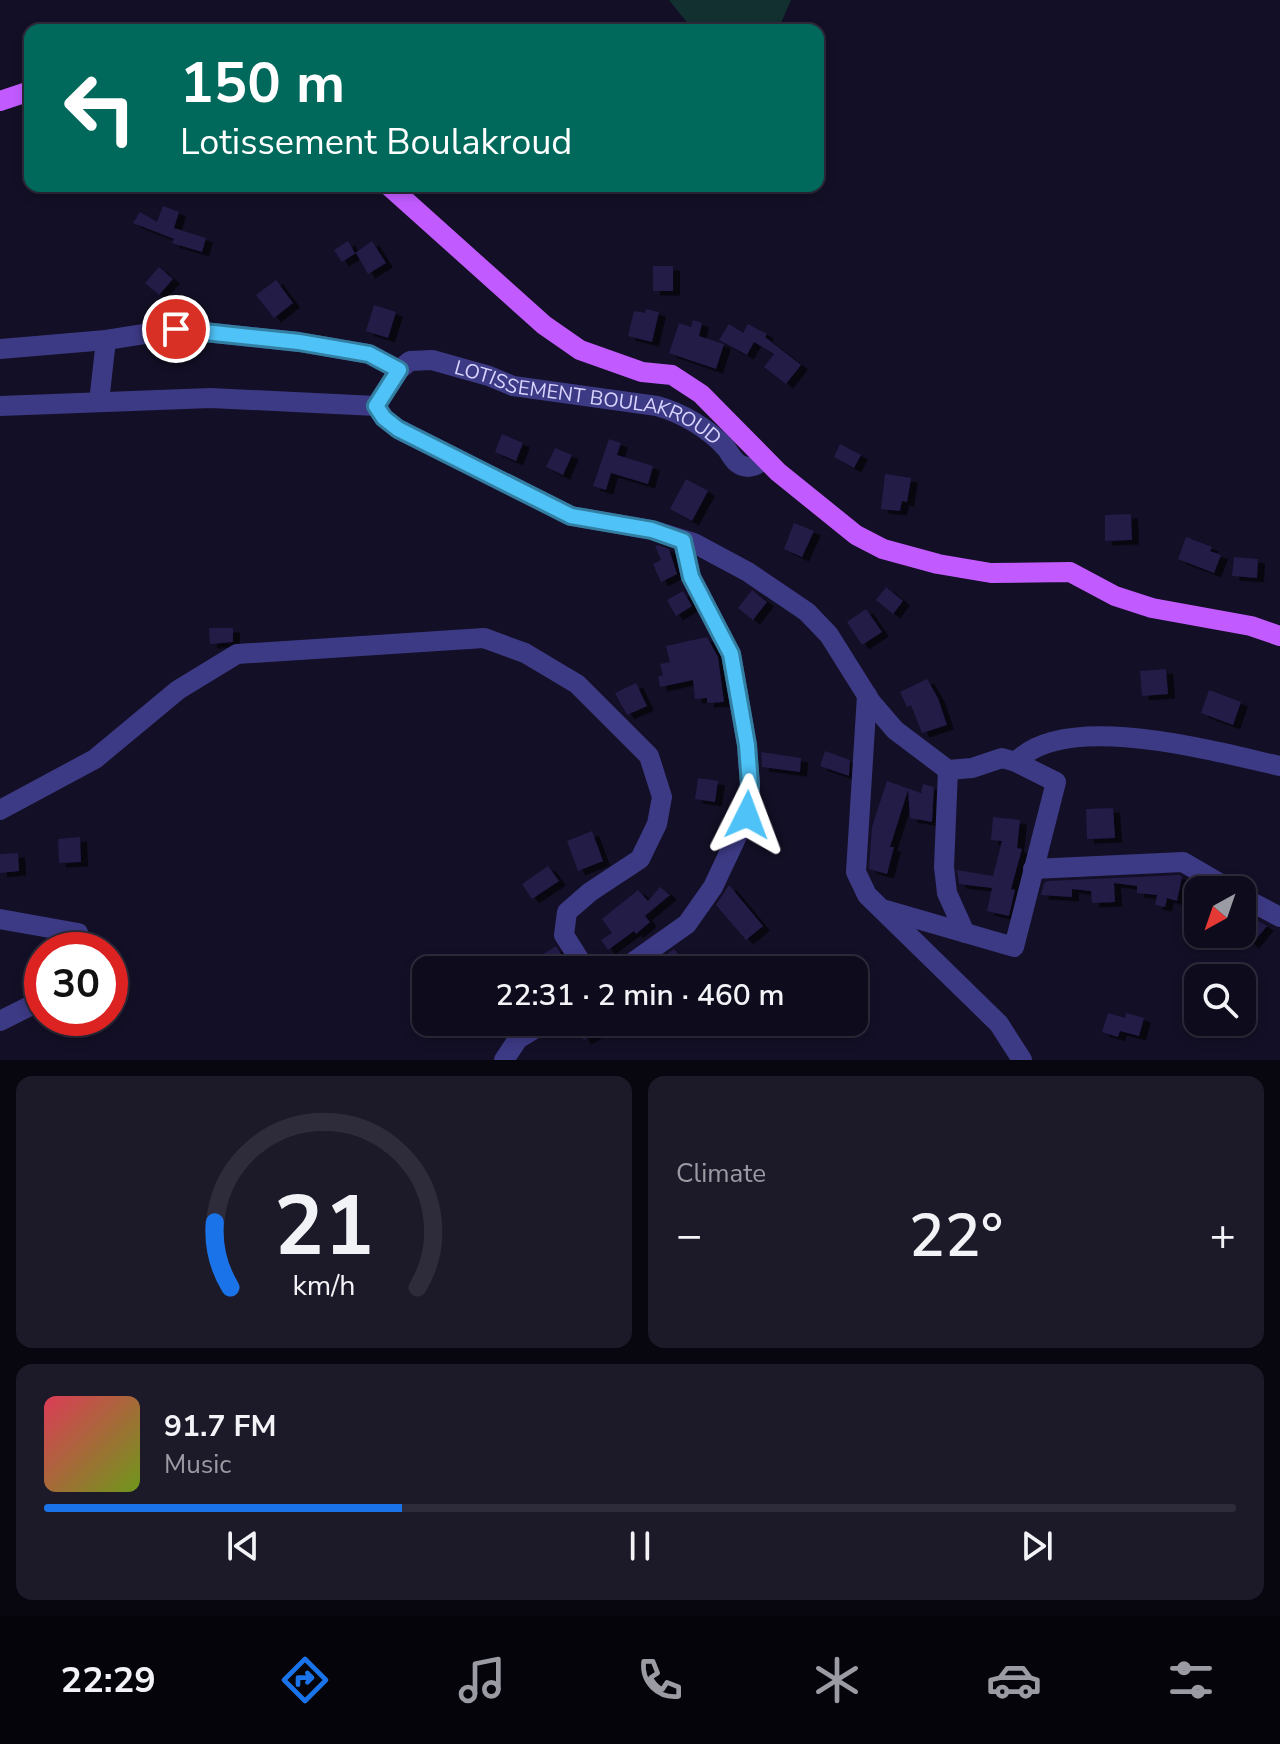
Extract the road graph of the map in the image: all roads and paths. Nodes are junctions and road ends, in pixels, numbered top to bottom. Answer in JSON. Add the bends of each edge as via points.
{"nodes":[{"id":1,"x":24,"y":93,"type":"edge"},
{"id":2,"x":0,"y":101,"type":"edge"},
{"id":3,"x":396,"y":192,"type":"edge"},
{"id":4,"x":106,"y":340,"type":"junction"},
{"id":5,"x":0,"y":349,"type":"edge"},
{"id":6,"x":399,"y":370,"type":"junction"},
{"id":7,"x":99,"y":402,"type":"junction"},
{"id":8,"x":0,"y":406,"type":"edge"},
{"id":9,"x":376,"y":406,"type":"junction"},
{"id":10,"x":765,"y":459,"type":"junction"},
{"id":11,"x":683,"y":541,"type":"junction"},
{"id":12,"x":1280,"y":636,"type":"edge"},
{"id":13,"x":867,"y":695,"type":"junction"},
{"id":14,"x":1016,"y":762,"type":"junction"},
{"id":15,"x":1280,"y":766,"type":"edge"},
{"id":16,"x":948,"y":770,"type":"junction"},
{"id":17,"x":0,"y":810,"type":"edge"},
{"id":18,"x":1033,"y":869,"type":"junction"},
{"id":19,"x":1207,"y":876,"type":"edge"},
{"id":20,"x":1256,"y":904,"type":"edge"},
{"id":21,"x":884,"y":909,"type":"junction"},
{"id":22,"x":1280,"y":917,"type":"edge"},
{"id":23,"x":0,"y":919,"type":"edge"},
{"id":24,"x":72,"y":932,"type":"edge"},
{"id":25,"x":965,"y":933,"type":"junction"},
{"id":26,"x":577,"y":956,"type":"edge"},
{"id":27,"x":642,"y":956,"type":"edge"},
{"id":28,"x":24,"y":1009,"type":"edge"},
{"id":29,"x":0,"y":1021,"type":"edge"},
{"id":30,"x":523,"y":1036,"type":"edge"},
{"id":31,"x":511,"y":1058,"type":"edge"},
{"id":32,"x":1022,"y":1060,"type":"edge"}],
"edges":[{"from":1,"to":2,"type":"main road"},
{"from":3,"to":10,"type":"main road","via":[[544,325],[580,350],[642,372],[672,375],[701,394]]},
{"from":4,"to":5,"type":"street"},
{"from":4,"to":6,"type":"street","via":[[176,329],[369,354]]},
{"from":4,"to":7,"type":"street"},
{"from":6,"to":9,"type":"street"},
{"from":6,"to":10,"type":"street","name":"LOTISSEMENT BOULAKROUD","via":[[410,361],[432,360],[513,386],[657,406],[678,412],[744,467]]},
{"from":7,"to":8,"type":"street"},
{"from":7,"to":9,"type":"street","via":[[211,398]]},
{"from":9,"to":11,"type":"street","via":[[398,429],[571,516]]},
{"from":10,"to":12,"type":"main road","via":[[856,535],[883,549],[991,573],[1070,572],[1152,608]]},
{"from":11,"to":13,"type":"street","via":[[748,572],[807,612],[829,635]]},
{"from":11,"to":27,"type":"street","via":[[691,577],[731,654],[750,785],[747,815],[713,887],[687,924]]},
{"from":13,"to":16,"type":"street","via":[[895,730]]},
{"from":13,"to":21,"type":"street","via":[[856,872],[867,895]]},
{"from":14,"to":15,"type":"street","via":[[1038,745],[1099,735]]},
{"from":14,"to":16,"type":"street","via":[[1002,758]]},
{"from":14,"to":18,"type":"street","via":[[1056,782]]},
{"from":16,"to":25,"type":"street","via":[[944,867],[947,893]]},
{"from":17,"to":26,"type":"street","via":[[95,759],[178,690],[237,654],[484,638],[525,653],[577,684],[649,756],[662,797],[657,824],[640,859],[567,912],[564,935]]},
{"from":18,"to":19,"type":"street","via":[[1183,862]]},
{"from":18,"to":25,"type":"street","via":[[1014,947]]},
{"from":20,"to":22,"type":"street"},
{"from":21,"to":25,"type":"street"},
{"from":21,"to":32,"type":"street","via":[[999,1024]]},
{"from":23,"to":24,"type":"street"},
{"from":28,"to":29,"type":"street"},
{"from":30,"to":31,"type":"street"}]}
